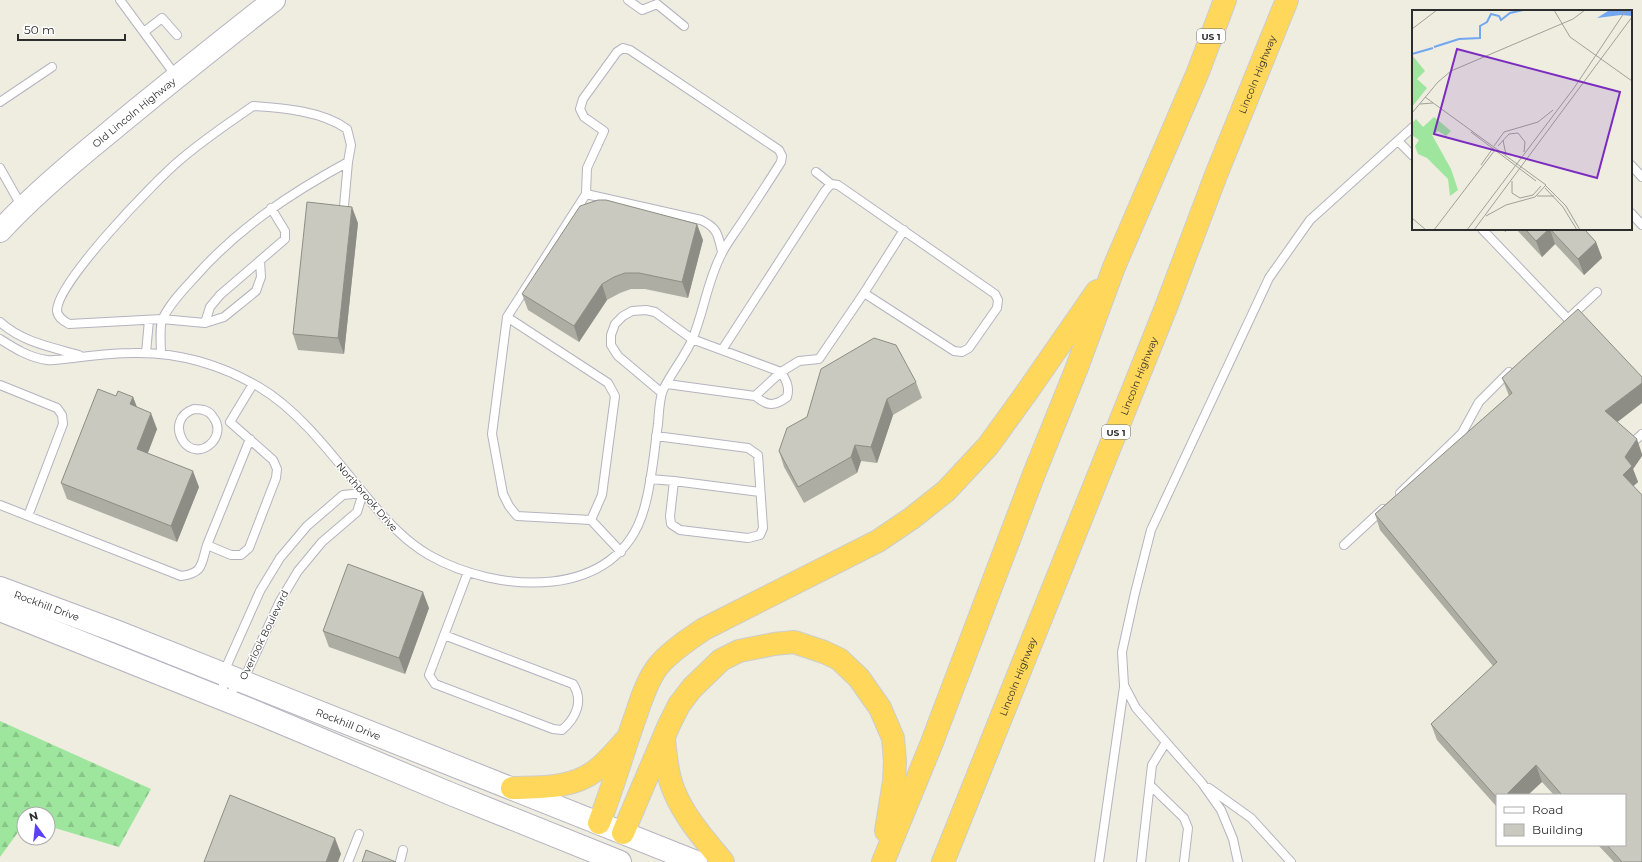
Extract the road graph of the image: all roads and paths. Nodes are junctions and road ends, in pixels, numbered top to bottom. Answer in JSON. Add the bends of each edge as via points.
{"nodes":[{"id":1,"x":120,"y":0,"type":"edge"},
{"id":2,"x":274,"y":0,"type":"edge"},
{"id":3,"x":628,"y":0,"type":"edge"},
{"id":4,"x":1225,"y":0,"type":"edge"},
{"id":5,"x":1286,"y":0,"type":"edge"},
{"id":6,"x":684,"y":26,"type":"dead end"},
{"id":7,"x":144,"y":32,"type":"junction"},
{"id":8,"x":177,"y":36,"type":"dead end"},
{"id":9,"x":52,"y":67,"type":"dead end"},
{"id":10,"x":177,"y":77,"type":"junction"},
{"id":11,"x":0,"y":102,"type":"edge"},
{"id":12,"x":1412,"y":128,"type":"edge"},
{"id":13,"x":1398,"y":141,"type":"junction"},
{"id":14,"x":1412,"y":155,"type":"edge"},
{"id":15,"x":348,"y":162,"type":"junction"},
{"id":16,"x":1632,"y":166,"type":"edge"},
{"id":17,"x":0,"y":168,"type":"edge"},
{"id":18,"x":816,"y":172,"type":"dead end"},
{"id":19,"x":1642,"y":177,"type":"edge"},
{"id":20,"x":831,"y":184,"type":"junction"},
{"id":21,"x":586,"y":194,"type":"junction"},
{"id":22,"x":23,"y":208,"type":"junction"},
{"id":23,"x":271,"y":208,"type":"junction"},
{"id":24,"x":1632,"y":214,"type":"edge"},
{"id":25,"x":343,"y":217,"type":"edge"},
{"id":26,"x":1642,"y":225,"type":"edge"},
{"id":27,"x":0,"y":230,"type":"edge"},
{"id":28,"x":904,"y":230,"type":"junction"},
{"id":29,"x":1483,"y":230,"type":"edge"},
{"id":30,"x":722,"y":252,"type":"junction"},
{"id":31,"x":260,"y":261,"type":"junction"},
{"id":32,"x":1114,"y":267,"type":"junction"},
{"id":33,"x":1597,"y":292,"type":"dead end"},
{"id":34,"x":864,"y":293,"type":"junction"},
{"id":35,"x":507,"y":317,"type":"junction"},
{"id":36,"x":162,"y":319,"type":"junction"},
{"id":37,"x":149,"y":320,"type":"junction"},
{"id":38,"x":0,"y":322,"type":"edge"},
{"id":39,"x":205,"y":323,"type":"junction"},
{"id":40,"x":0,"y":339,"type":"edge"},
{"id":41,"x":692,"y":339,"type":"junction"},
{"id":42,"x":722,"y":350,"type":"junction"},
{"id":43,"x":146,"y":353,"type":"junction"},
{"id":44,"x":161,"y":354,"type":"junction"},
{"id":45,"x":83,"y":356,"type":"junction"},
{"id":46,"x":1515,"y":367,"type":"edge"},
{"id":47,"x":780,"y":372,"type":"junction"},
{"id":48,"x":253,"y":384,"type":"junction"},
{"id":49,"x":667,"y":384,"type":"junction"},
{"id":50,"x":0,"y":385,"type":"edge"},
{"id":51,"x":662,"y":393,"type":"junction"},
{"id":52,"x":754,"y":396,"type":"junction"},
{"id":53,"x":216,"y":420,"type":"junction"},
{"id":54,"x":230,"y":422,"type":"junction"},
{"id":55,"x":1642,"y":434,"type":"edge"},
{"id":56,"x":656,"y":436,"type":"junction"},
{"id":57,"x":250,"y":439,"type":"junction"},
{"id":58,"x":1632,"y":443,"type":"edge"},
{"id":59,"x":650,"y":479,"type":"junction"},
{"id":60,"x":674,"y":481,"type":"junction"},
{"id":61,"x":760,"y":492,"type":"junction"},
{"id":62,"x":363,"y":493,"type":"junction"},
{"id":63,"x":0,"y":505,"type":"edge"},
{"id":64,"x":28,"y":516,"type":"junction"},
{"id":65,"x":591,"y":520,"type":"junction"},
{"id":66,"x":207,"y":545,"type":"junction"},
{"id":67,"x":1344,"y":545,"type":"dead end"},
{"id":68,"x":620,"y":552,"type":"junction"},
{"id":69,"x":468,"y":572,"type":"junction"},
{"id":70,"x":0,"y":588,"type":"edge"},
{"id":71,"x":0,"y":610,"type":"edge"},
{"id":72,"x":444,"y":636,"type":"junction"},
{"id":73,"x":223,"y":674,"type":"junction"},
{"id":74,"x":243,"y":681,"type":"junction"},
{"id":75,"x":1124,"y":685,"type":"junction"},
{"id":76,"x":223,"y":699,"type":"junction"},
{"id":77,"x":664,"y":739,"type":"junction"},
{"id":78,"x":626,"y":740,"type":"junction"},
{"id":79,"x":1166,"y":742,"type":"junction"},
{"id":80,"x":1202,"y":783,"type":"junction"},
{"id":81,"x":1150,"y":785,"type":"junction"},
{"id":82,"x":512,"y":788,"type":"junction"},
{"id":83,"x":599,"y":823,"type":"junction"},
{"id":84,"x":623,"y":832,"type":"junction"},
{"id":85,"x":359,"y":834,"type":"dead end"},
{"id":86,"x":589,"y":849,"type":"junction"},
{"id":87,"x":404,"y":850,"type":"dead end"},
{"id":88,"x":616,"y":860,"type":"edge"},
{"id":89,"x":348,"y":862,"type":"edge"},
{"id":90,"x":400,"y":862,"type":"edge"},
{"id":91,"x":696,"y":862,"type":"edge"},
{"id":92,"x":723,"y":862,"type":"edge"},
{"id":93,"x":881,"y":862,"type":"edge"},
{"id":94,"x":943,"y":862,"type":"edge"},
{"id":95,"x":1099,"y":862,"type":"edge"},
{"id":96,"x":1141,"y":862,"type":"edge"},
{"id":97,"x":1184,"y":862,"type":"edge"},
{"id":98,"x":1238,"y":862,"type":"edge"},
{"id":99,"x":1291,"y":862,"type":"edge"}],
"edges":[{"from":1,"to":7,"type":"lane"},
{"from":2,"to":10,"type":"main road","name":"Old Lincoln Highway"},
{"from":3,"to":6,"type":"lane","via":[[642,10],[658,4]]},
{"from":4,"to":32,"type":"highway","number":"US 1","via":[[1198,72]]},
{"from":5,"to":94,"type":"highway","name":"Lincoln Highway","number":"US 1"},
{"from":7,"to":8,"type":"lane","via":[[162,18]]},
{"from":7,"to":10,"type":"lane"},
{"from":9,"to":11,"type":"lane"},
{"from":10,"to":22,"type":"main road","name":"Old Lincoln Highway","via":[[63,171]]},
{"from":12,"to":13,"type":"lane"},
{"from":13,"to":14,"type":"lane"},
{"from":13,"to":75,"type":"lane","via":[[1310,220],[1269,278],[1151,530],[1122,652]]},
{"from":15,"to":23,"type":"lane"},
{"from":15,"to":25,"type":"lane"},
{"from":15,"to":37,"type":"lane","via":[[351,145],[347,129],[338,122],[293,109],[253,106],[179,160],[114,226],[77,270],[58,302],[57,312],[61,319],[69,324]]},
{"from":16,"to":19,"type":"lane"},
{"from":17,"to":22,"type":"lane"},
{"from":18,"to":20,"type":"lane"},
{"from":20,"to":28,"type":"lane","via":[[838,185]]},
{"from":20,"to":42,"type":"lane"},
{"from":21,"to":30,"type":"lane","via":[[701,220],[717,232]]},
{"from":21,"to":30,"type":"lane","via":[[587,168],[604,131],[584,117],[580,109],[583,100],[617,52],[623,48],[630,50],[779,150],[782,156],[781,162]]},
{"from":21,"to":35,"type":"lane"},
{"from":22,"to":27,"type":"main road","name":"Old Lincoln Highway"},
{"from":23,"to":31,"type":"lane","via":[[285,231],[285,239]]},
{"from":23,"to":36,"type":"lane","via":[[213,256],[181,292]]},
{"from":24,"to":26,"type":"lane"},
{"from":28,"to":34,"type":"lane"},
{"from":28,"to":34,"type":"lane","via":[[995,294],[998,300],[996,308],[969,348],[962,352],[954,351]]},
{"from":29,"to":33,"type":"lane","via":[[1565,321]]},
{"from":30,"to":41,"type":"lane"},
{"from":31,"to":39,"type":"lane","via":[[220,295],[210,307]]},
{"from":31,"to":39,"type":"lane","via":[[261,277],[256,291],[224,317]]},
{"from":32,"to":78,"type":"highway","via":[[988,446],[946,491],[878,541],[704,629],[683,643],[658,666],[645,690]]},
{"from":32,"to":93,"type":"highway","number":"US 1","via":[[931,745]]},
{"from":34,"to":47,"type":"lane","via":[[819,359],[799,362]]},
{"from":35,"to":65,"type":"lane","via":[[608,383],[615,396],[602,495]]},
{"from":35,"to":65,"type":"lane","via":[[492,434],[503,494],[517,516]]},
{"from":36,"to":37,"type":"lane"},
{"from":36,"to":39,"type":"lane"},
{"from":36,"to":44,"type":"lane"},
{"from":37,"to":43,"type":"lane"},
{"from":38,"to":45,"type":"lane","name":"Northbrook Drive","via":[[28,340]]},
{"from":40,"to":45,"type":"lane","name":"Northbrook Drive","via":[[22,352],[49,360]]},
{"from":41,"to":42,"type":"lane"},
{"from":41,"to":49,"type":"lane"},
{"from":41,"to":51,"type":"lane","via":[[655,312],[646,310],[632,311],[616,324],[611,335],[611,345],[618,356]]},
{"from":42,"to":47,"type":"lane"},
{"from":43,"to":44,"type":"lane","name":"Northbrook Drive"},
{"from":43,"to":45,"type":"lane","name":"Northbrook Drive"},
{"from":44,"to":48,"type":"lane","name":"Northbrook Drive","via":[[198,360]]},
{"from":46,"to":67,"type":"lane","via":[[1479,402],[1462,433]]},
{"from":47,"to":52,"type":"lane"},
{"from":47,"to":52,"type":"lane","via":[[789,390],[787,397],[780,403],[770,405]]},
{"from":48,"to":54,"type":"lane"},
{"from":48,"to":62,"type":"lane","name":"Northbrook Drive","via":[[298,418]]},
{"from":49,"to":51,"type":"lane"},
{"from":49,"to":52,"type":"lane"},
{"from":50,"to":64,"type":"lane","via":[[57,408],[62,415],[63,424]]},
{"from":51,"to":56,"type":"lane","name":"Northbrook Drive"},
{"from":53,"to":53,"type":"lane","via":[[211,413],[201,409],[187,412],[180,418],[181,438],[185,444],[198,450],[208,446],[215,439],[219,429]]},
{"from":53,"to":54,"type":"lane"},
{"from":54,"to":57,"type":"lane"},
{"from":55,"to":58,"type":"lane"},
{"from":56,"to":59,"type":"lane","name":"Northbrook Drive"},
{"from":56,"to":61,"type":"lane","via":[[748,448],[758,455]]},
{"from":57,"to":66,"type":"lane"},
{"from":57,"to":66,"type":"lane","via":[[274,460],[277,469],[276,478],[249,548],[241,555],[231,555]]},
{"from":59,"to":60,"type":"lane"},
{"from":59,"to":68,"type":"lane","name":"Northbrook Drive","via":[[639,523]]},
{"from":60,"to":61,"type":"lane"},
{"from":60,"to":61,"type":"lane","via":[[670,516],[671,524],[680,530],[748,538],[760,535],[763,528]]},
{"from":62,"to":69,"type":"lane","name":"Northbrook Drive","via":[[388,522],[415,546],[432,557]]},
{"from":62,"to":73,"type":"lane","name":"Overlook Boulevard","via":[[343,495],[307,526],[284,553],[260,591]]},
{"from":62,"to":74,"type":"lane","name":"Overlook Boulevard","via":[[357,512],[322,542],[288,586]]},
{"from":63,"to":64,"type":"lane"},
{"from":64,"to":66,"type":"lane","via":[[181,576],[192,575],[199,570]]},
{"from":65,"to":68,"type":"lane"},
{"from":68,"to":69,"type":"lane","name":"Northbrook Drive","via":[[591,573],[559,581],[513,581]]},
{"from":69,"to":72,"type":"lane"},
{"from":70,"to":73,"type":"main road","name":"Rockhill Drive"},
{"from":71,"to":76,"type":"main road"},
{"from":72,"to":72,"type":"lane","via":[[429,675],[435,684],[553,729],[562,730],[571,723],[579,701],[578,692],[573,684]]},
{"from":73,"to":74,"type":"main road","name":"Rockhill Drive"},
{"from":73,"to":76,"type":"lane","name":"Overlook Boulevard"},
{"from":74,"to":76,"type":"lane","name":"Overlook Boulevard"},
{"from":74,"to":82,"type":"main road","name":"Rockhill Drive"},
{"from":75,"to":79,"type":"lane","via":[[1136,708]]},
{"from":75,"to":95,"type":"lane"},
{"from":76,"to":86,"type":"main road","via":[[444,792]]},
{"from":77,"to":84,"type":"highway"},
{"from":77,"to":92,"type":"highway","via":[[667,770],[680,805]]},
{"from":77,"to":93,"type":"highway","via":[[679,705],[692,688],[721,660],[739,651],[763,645],[794,642],[838,659],[852,669],[872,694],[893,738],[894,780]]},
{"from":78,"to":82,"type":"highway","via":[[602,765],[579,780],[552,786]]},
{"from":78,"to":83,"type":"highway"},
{"from":79,"to":80,"type":"lane"},
{"from":79,"to":81,"type":"lane","via":[[1152,765]]},
{"from":80,"to":98,"type":"lane","via":[[1228,824]]},
{"from":80,"to":99,"type":"lane","via":[[1251,818]]},
{"from":81,"to":96,"type":"lane"},
{"from":81,"to":97,"type":"lane","via":[[1184,818],[1188,828]]},
{"from":82,"to":83,"type":"main road","name":"Rockhill Drive"},
{"from":83,"to":84,"type":"main road","name":"Rockhill Drive"},
{"from":83,"to":86,"type":"main road"},
{"from":84,"to":88,"type":"main road"},
{"from":84,"to":91,"type":"main road","name":"Rockhill Drive"},
{"from":85,"to":89,"type":"lane"},
{"from":86,"to":88,"type":"main road"},
{"from":87,"to":90,"type":"lane"}]}
